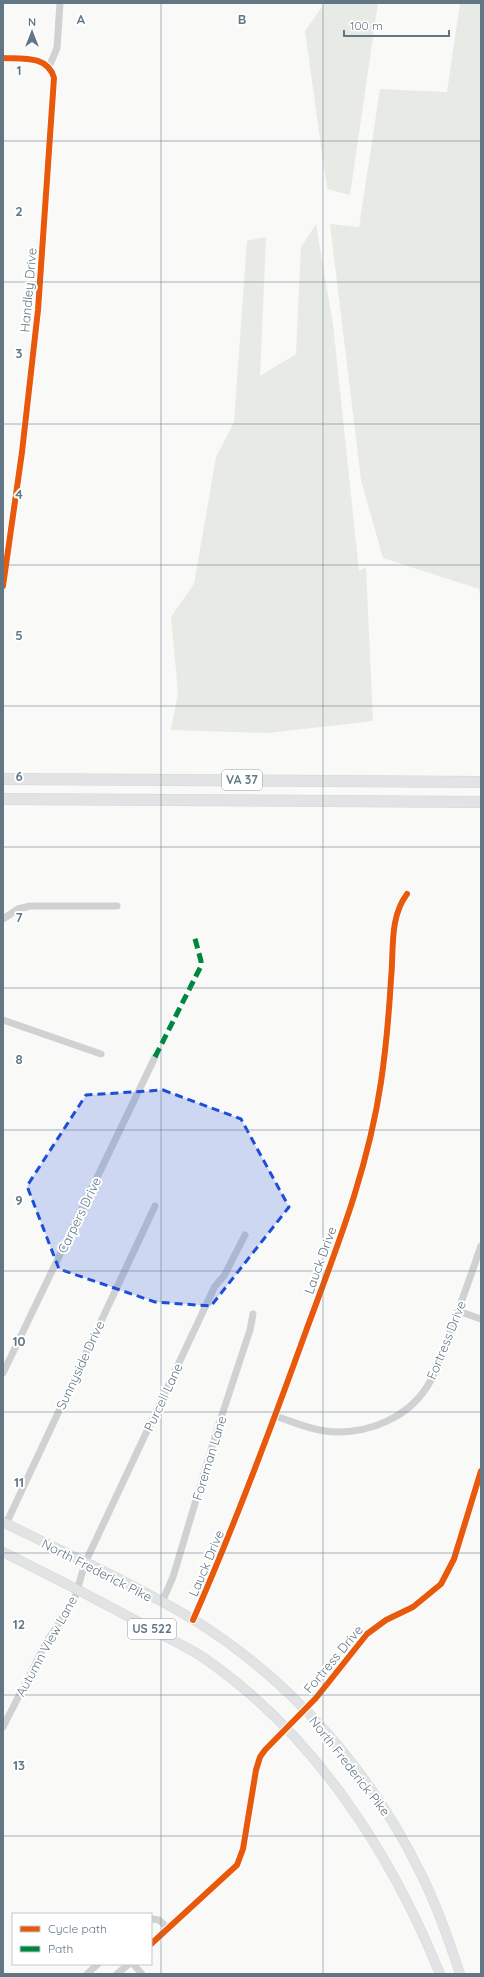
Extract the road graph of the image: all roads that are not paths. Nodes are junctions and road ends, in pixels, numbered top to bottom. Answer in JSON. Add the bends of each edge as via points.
{"nodes":[{"id":1,"x":60,"y":3,"type":"edge"},
{"id":2,"x":3,"y":58,"type":"edge"},
{"id":3,"x":49,"y":67,"type":"junction"},
{"id":4,"x":3,"y":586,"type":"edge"},
{"id":5,"x":3,"y":779,"type":"edge"},
{"id":6,"x":481,"y":782,"type":"edge"},
{"id":7,"x":3,"y":799,"type":"edge"},
{"id":8,"x":481,"y":802,"type":"edge"},
{"id":9,"x":407,"y":894,"type":"dead end"},
{"id":10,"x":117,"y":906,"type":"dead end"},
{"id":11,"x":3,"y":917,"type":"edge"},
{"id":12,"x":3,"y":1020,"type":"edge"},
{"id":13,"x":102,"y":1054,"type":"dead end"},
{"id":14,"x":155,"y":1057,"type":"dead end"},
{"id":15,"x":155,"y":1206,"type":"dead end"},
{"id":16,"x":245,"y":1235,"type":"dead end"},
{"id":17,"x":481,"y":1246,"type":"edge"},
{"id":18,"x":458,"y":1311,"type":"junction"},
{"id":19,"x":253,"y":1314,"type":"dead end"},
{"id":20,"x":481,"y":1319,"type":"edge"},
{"id":21,"x":3,"y":1373,"type":"edge"},
{"id":22,"x":275,"y":1416,"type":"junction"},
{"id":23,"x":481,"y":1471,"type":"edge"},
{"id":24,"x":4,"y":1523,"type":"edge"},
{"id":25,"x":3,"y":1552,"type":"edge"},
{"id":26,"x":85,"y":1563,"type":"junction"},
{"id":27,"x":77,"y":1590,"type":"junction"},
{"id":28,"x":162,"y":1602,"type":"junction"},
{"id":29,"x":193,"y":1620,"type":"junction"},
{"id":30,"x":305,"y":1709,"type":"junction"},
{"id":31,"x":3,"y":1726,"type":"edge"},
{"id":32,"x":286,"y":1729,"type":"junction"},
{"id":33,"x":152,"y":1919,"type":"edge"},
{"id":34,"x":169,"y":1929,"type":"junction"},
{"id":35,"x":152,"y":1943,"type":"edge"},
{"id":36,"x":97,"y":1965,"type":"edge"},
{"id":37,"x":128,"y":1965,"type":"edge"},
{"id":38,"x":134,"y":1965,"type":"edge"},
{"id":39,"x":87,"y":1974,"type":"edge"},
{"id":40,"x":117,"y":1974,"type":"edge"},
{"id":41,"x":142,"y":1974,"type":"edge"},
{"id":42,"x":440,"y":1974,"type":"edge"},
{"id":43,"x":460,"y":1974,"type":"edge"}],
"edges":[{"from":1,"to":3,"type":"street","via":[[57,48]]},
{"from":2,"to":3,"type":"street","via":[[36,60]]},
{"from":3,"to":4,"type":"street","name":"Handley Drive","via":[[54,78],[38,310],[23,445]]},
{"from":5,"to":6,"type":"highway","number":"VA 37"},
{"from":7,"to":8,"type":"highway","number":"VA 37"},
{"from":9,"to":22,"type":"street","name":"Lauck Drive","via":[[399,906],[395,922],[382,1072],[366,1158],[338,1245]]},
{"from":10,"to":11,"type":"street","via":[[30,906]]},
{"from":12,"to":13,"type":"street"},
{"from":14,"to":21,"type":"street","name":"Carpers Drive"},
{"from":15,"to":24,"type":"street","name":"Sunnyside Drive"},
{"from":16,"to":26,"type":"street","name":"Purcell Lane","via":[[224,1276],[215,1286]]},
{"from":17,"to":18,"type":"street","name":"Fortress Drive"},
{"from":18,"to":20,"type":"street"},
{"from":18,"to":22,"type":"street","name":"Fortress Drive","via":[[430,1381],[414,1402],[396,1416],[370,1427],[340,1432],[309,1428]]},
{"from":19,"to":28,"type":"street","name":"Foreman Lane"},
{"from":22,"to":29,"type":"street","name":"Lauck Drive","via":[[227,1542]]},
{"from":23,"to":30,"type":"street","name":"Fortress Drive","via":[[454,1559],[441,1584],[413,1607],[386,1620],[367,1634]]},
{"from":24,"to":26,"type":"main road","name":"North Frederick Pike","number":"US 522"},
{"from":25,"to":27,"type":"main road","name":"North Frederick Pike","number":"US 522"},
{"from":26,"to":27,"type":"street","name":"Autumn View Lane"},
{"from":26,"to":28,"type":"main road","name":"North Frederick Pike","number":"US 522"},
{"from":27,"to":31,"type":"street","name":"Autumn View Lane","via":[[74,1601],[47,1641]]},
{"from":27,"to":32,"type":"main road","name":"North Frederick Pike","number":"US 522","via":[[201,1656],[246,1691]]},
{"from":28,"to":29,"type":"main road","name":"North Frederick Pike","number":"US 522"},
{"from":29,"to":30,"type":"main road","name":"North Frederick Pike","number":"US 522","via":[[238,1650]]},
{"from":30,"to":32,"type":"street","name":"Fortress Drive"},
{"from":30,"to":43,"type":"main road","name":"North Frederick Pike","number":"US 522","via":[[354,1768],[391,1819],[434,1903]]},
{"from":32,"to":34,"type":"street","name":"Fortress Drive","via":[[260,1757],[243,1849],[237,1865]]},
{"from":32,"to":42,"type":"main road","name":"North Frederick Pike","number":"US 522","via":[[330,1779],[373,1840],[410,1906]]},
{"from":33,"to":34,"type":"street","via":[[159,1920]]},
{"from":34,"to":35,"type":"street","name":"Fortress Drive"},
{"from":36,"to":39,"type":"street"},
{"from":37,"to":40,"type":"street"},
{"from":38,"to":41,"type":"street"}]}
